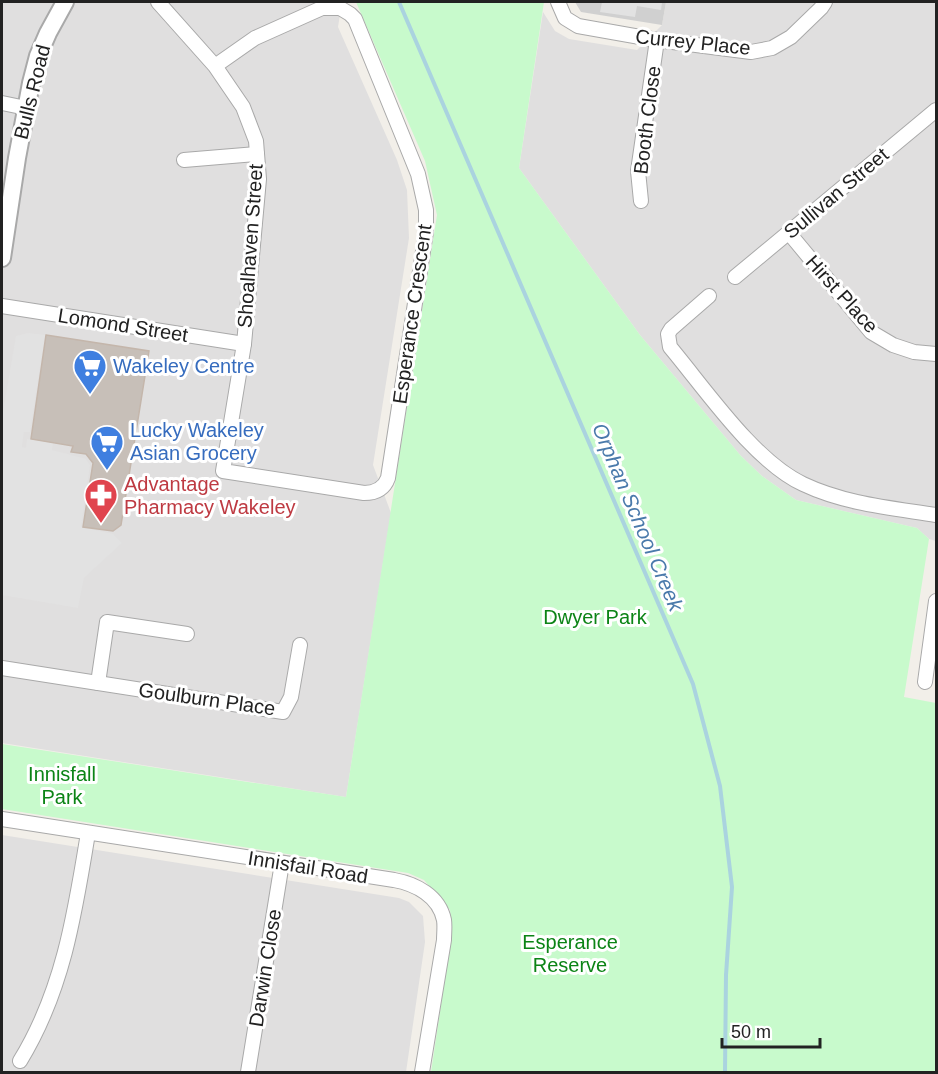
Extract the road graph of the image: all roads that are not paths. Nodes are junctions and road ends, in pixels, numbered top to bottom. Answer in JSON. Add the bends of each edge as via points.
{"nodes":[{"id":1,"x":65,"y":2,"type":"edge"},
{"id":2,"x":158,"y":2,"type":"edge"},
{"id":3,"x":558,"y":2,"type":"edge"},
{"id":4,"x":825,"y":2,"type":"edge"},
{"id":5,"x":657,"y":40,"type":"junction"},
{"id":6,"x":215,"y":66,"type":"junction"},
{"id":7,"x":2,"y":103,"type":"edge"},
{"id":8,"x":26,"y":108,"type":"junction"},
{"id":9,"x":936,"y":110,"type":"edge"},
{"id":10,"x":257,"y":154,"type":"junction"},
{"id":11,"x":184,"y":160,"type":"dead end"},
{"id":12,"x":641,"y":201,"type":"dead end"},
{"id":13,"x":789,"y":232,"type":"junction"},
{"id":14,"x":2,"y":258,"type":"edge"},
{"id":15,"x":735,"y":277,"type":"dead end"},
{"id":16,"x":709,"y":296,"type":"dead end"},
{"id":17,"x":2,"y":306,"type":"edge"},
{"id":18,"x":244,"y":344,"type":"junction"},
{"id":19,"x":936,"y":354,"type":"edge"},
{"id":20,"x":380,"y":490,"type":"joint"},
{"id":21,"x":936,"y":515,"type":"edge"},
{"id":22,"x":936,"y":601,"type":"edge"},
{"id":23,"x":187,"y":634,"type":"dead end"},
{"id":24,"x":300,"y":645,"type":"dead end"},
{"id":25,"x":2,"y":668,"type":"edge"},
{"id":26,"x":925,"y":682,"type":"dead end"},
{"id":27,"x":98,"y":683,"type":"junction"},
{"id":28,"x":2,"y":819,"type":"edge"},
{"id":29,"x":88,"y":833,"type":"junction"},
{"id":30,"x":282,"y":863,"type":"junction"},
{"id":31,"x":20,"y":1061,"type":"dead end"},
{"id":32,"x":248,"y":1072,"type":"edge"},
{"id":33,"x":422,"y":1072,"type":"edge"}],
"edges":[{"from":1,"to":8,"type":"street","name":"Bulls Road","via":[[38,56]]},
{"from":2,"to":6,"type":"street","name":"Shoalhaven Street"},
{"from":3,"to":5,"type":"street","name":"Currey Place","via":[[565,18],[578,26]]},
{"from":4,"to":5,"type":"street","name":"Currey Place","via":[[791,37],[772,48],[751,51]]},
{"from":5,"to":12,"type":"street","name":"Booth Close","via":[[638,171]]},
{"from":6,"to":10,"type":"street","name":"Shoalhaven Street","via":[[243,107]]},
{"from":6,"to":20,"type":"street","name":"Esperance Crescent","via":[[255,38],[322,8],[340,8],[354,19],[416,167],[426,232],[388,478]]},
{"from":7,"to":8,"type":"street"},
{"from":8,"to":14,"type":"street","name":"Bulls Road"},
{"from":9,"to":13,"type":"street","name":"Sullivan Street"},
{"from":10,"to":11,"type":"street"},
{"from":10,"to":18,"type":"street","name":"Shoalhaven Street","via":[[259,179]]},
{"from":13,"to":15,"type":"street","name":"Sullivan Street"},
{"from":13,"to":19,"type":"street","name":"Hirst Place","via":[[871,332],[893,345]]},
{"from":16,"to":21,"type":"street","via":[[671,329],[670,347],[753,447],[793,479],[830,495]]},
{"from":17,"to":18,"type":"street","name":"Lomond Street"},
{"from":18,"to":20,"type":"street","name":"Shoalhaven Street","via":[[223,471],[364,493]]},
{"from":22,"to":26,"type":"street"},
{"from":23,"to":27,"type":"street","via":[[107,622]]},
{"from":24,"to":27,"type":"street","name":"Goulburn Place","via":[[291,697],[283,712]]},
{"from":25,"to":27,"type":"street","name":"Goulburn Place"},
{"from":28,"to":29,"type":"street","name":"Innisfail Road"},
{"from":29,"to":30,"type":"street","name":"Innisfail Road"},
{"from":29,"to":31,"type":"street","via":[[62,965],[37,1034]]},
{"from":30,"to":32,"type":"street","name":"Darwin Close"},
{"from":30,"to":33,"type":"street","name":"Innisfail Road","via":[[408,883],[436,903],[444,920],[444,940]]}]}
